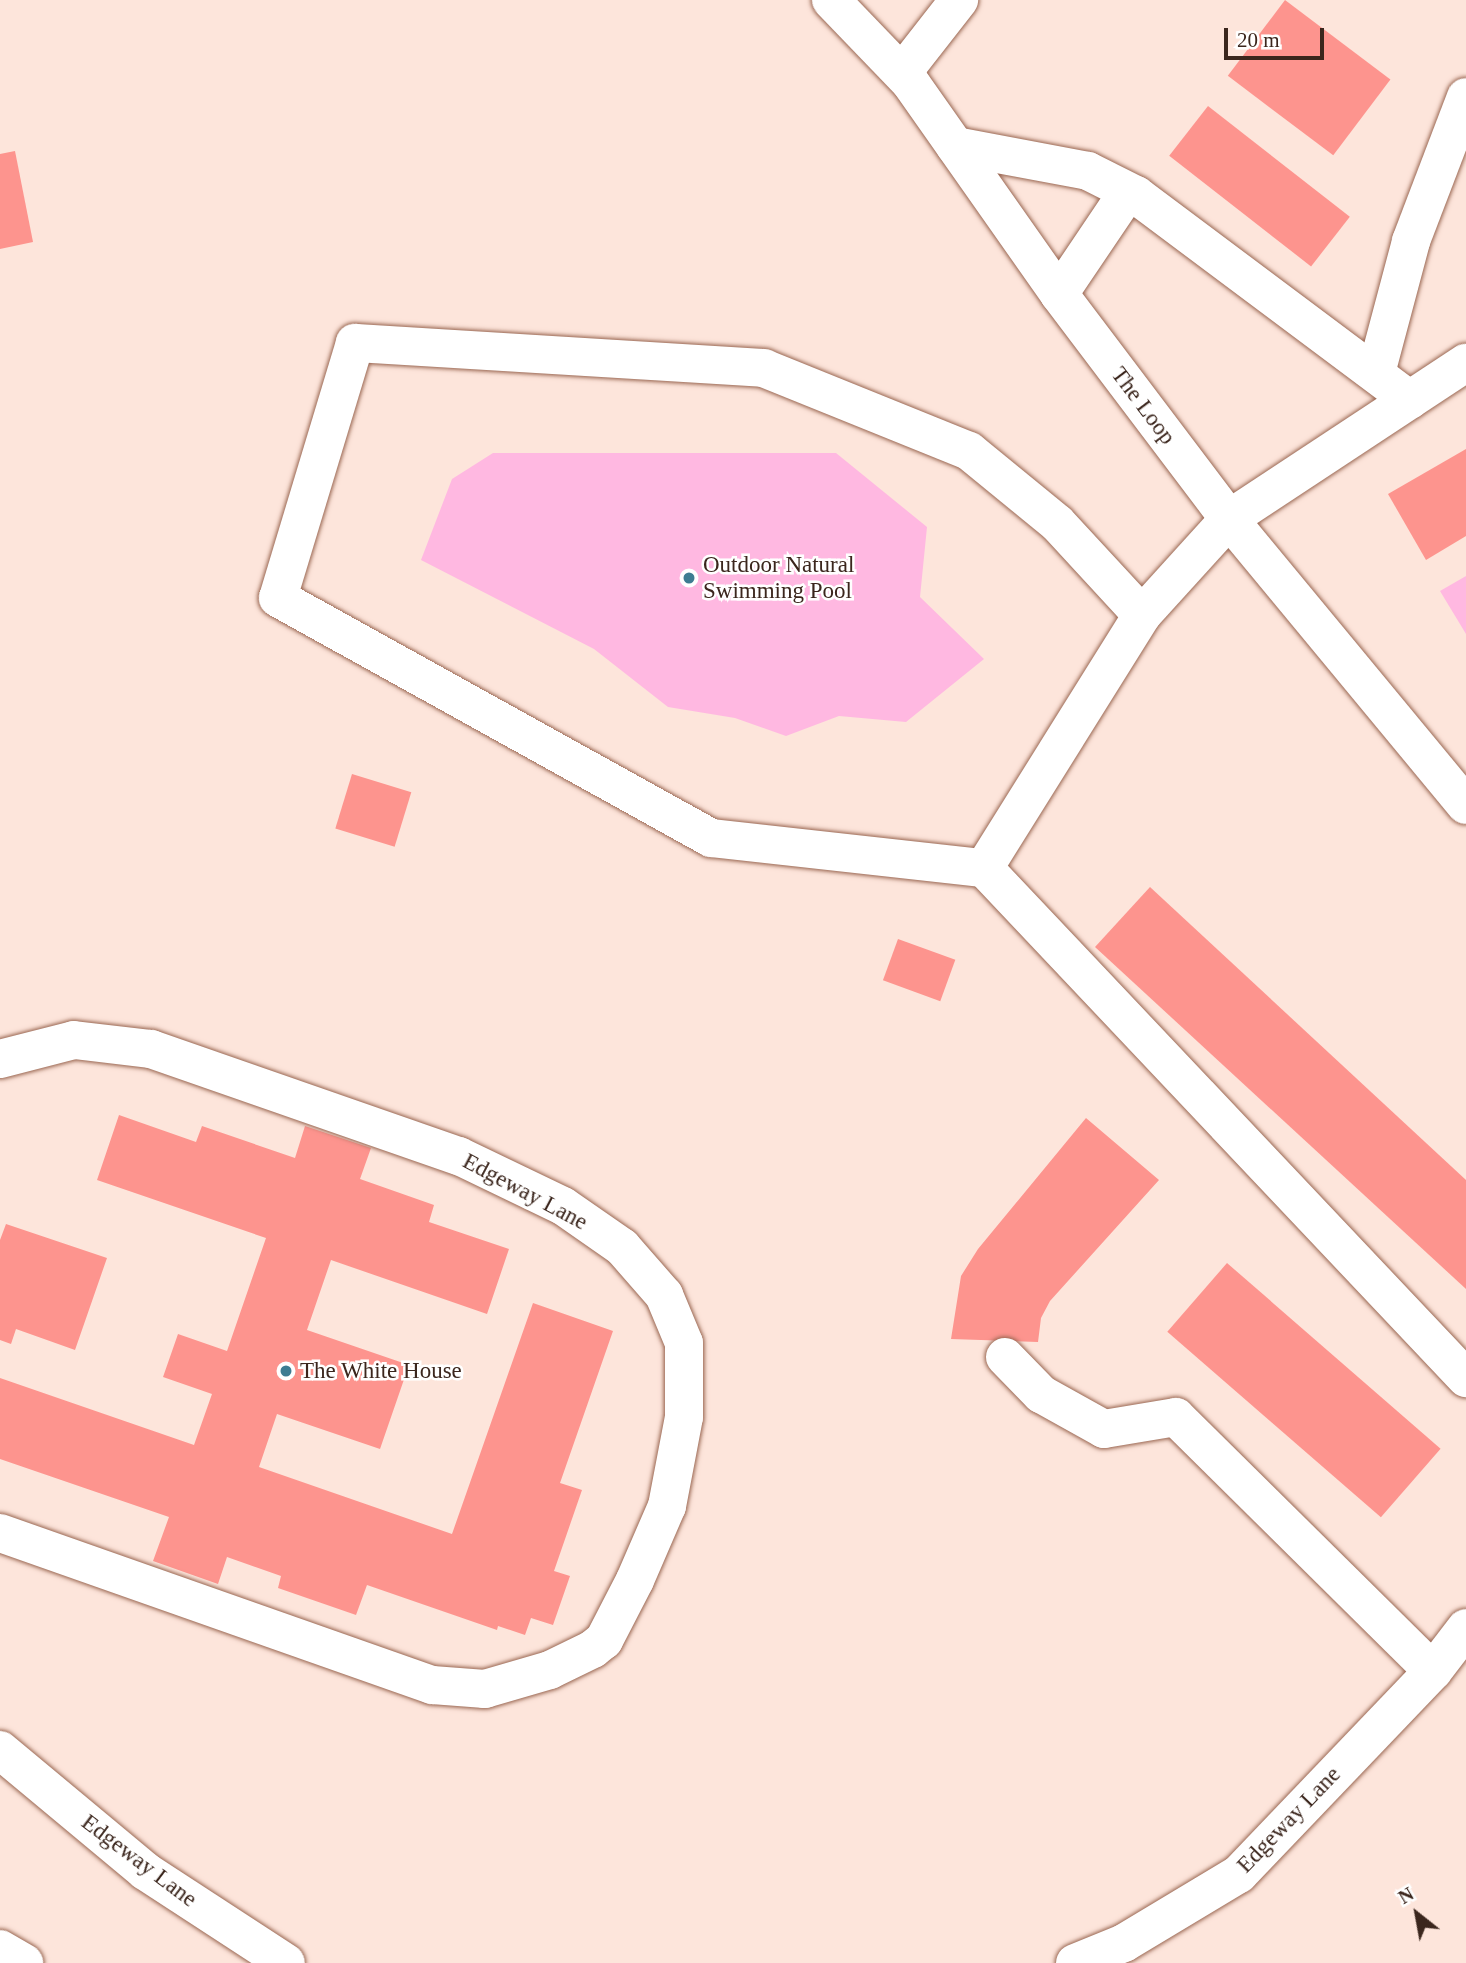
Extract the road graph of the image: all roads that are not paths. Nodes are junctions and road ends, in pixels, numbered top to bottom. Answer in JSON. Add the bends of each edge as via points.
{"nodes":[{"id":1,"x":831,"y":0,"type":"edge"},
{"id":2,"x":959,"y":0,"type":"edge"},
{"id":3,"x":902,"y":73,"type":"junction"},
{"id":4,"x":1466,"y":97,"type":"edge"},
{"id":5,"x":955,"y":146,"type":"junction"},
{"id":6,"x":1130,"y":195,"type":"junction"},
{"id":7,"x":1059,"y":294,"type":"junction"},
{"id":8,"x":1466,"y":363,"type":"edge"},
{"id":9,"x":1376,"y":373,"type":"junction"},
{"id":10,"x":1410,"y":400,"type":"junction"},
{"id":11,"x":1229,"y":520,"type":"junction"},
{"id":12,"x":1142,"y":615,"type":"junction"},
{"id":13,"x":1466,"y":805,"type":"edge"},
{"id":14,"x":984,"y":868,"type":"junction"},
{"id":15,"x":0,"y":1059,"type":"edge"},
{"id":16,"x":1005,"y":1357,"type":"dead end"},
{"id":17,"x":1466,"y":1378,"type":"edge"},
{"id":18,"x":0,"y":1533,"type":"edge"},
{"id":19,"x":1466,"y":1629,"type":"edge"},
{"id":20,"x":1433,"y":1671,"type":"junction"},
{"id":21,"x":0,"y":1750,"type":"edge"},
{"id":22,"x":0,"y":1949,"type":"edge"},
{"id":23,"x":24,"y":1963,"type":"edge"},
{"id":24,"x":286,"y":1963,"type":"edge"},
{"id":25,"x":1075,"y":1963,"type":"edge"}],
"edges":[{"from":1,"to":3,"type":"main road","name":"The Loop"},
{"from":2,"to":3,"type":"main road"},
{"from":3,"to":5,"type":"main road","name":"The Loop"},
{"from":4,"to":9,"type":"main road","via":[[1410,242]]},
{"from":5,"to":6,"type":"main road","via":[[1088,171]]},
{"from":5,"to":7,"type":"main road","name":"The Loop"},
{"from":6,"to":7,"type":"main road"},
{"from":6,"to":9,"type":"main road","via":[[1136,195]]},
{"from":7,"to":11,"type":"main road","name":"The Loop"},
{"from":8,"to":10,"type":"main road"},
{"from":9,"to":10,"type":"main road"},
{"from":10,"to":11,"type":"main road"},
{"from":11,"to":12,"type":"main road"},
{"from":11,"to":13,"type":"main road","name":"The Loop"},
{"from":12,"to":14,"type":"main road"},
{"from":12,"to":14,"type":"main road","via":[[1056,523],[969,451],[764,369],[355,343],[278,598],[711,838]]},
{"from":14,"to":17,"type":"main road"},
{"from":15,"to":18,"type":"main road","name":"Edgeway Lane","via":[[74,1040],[151,1049],[459,1156],[563,1206],[622,1247],[664,1295],[684,1343],[684,1417],[667,1506],[604,1640],[550,1670],[485,1689],[432,1685]]},
{"from":16,"to":20,"type":"main road","via":[[1041,1394],[1104,1429],[1176,1417]]},
{"from":19,"to":20,"type":"main road","name":"Edgeway Lane"},
{"from":20,"to":25,"type":"main road","name":"Edgeway Lane","via":[[1239,1874],[1124,1943]]},
{"from":21,"to":24,"type":"main road","name":"Edgeway Lane","via":[[145,1871]]},
{"from":22,"to":23,"type":"main road"}]}
